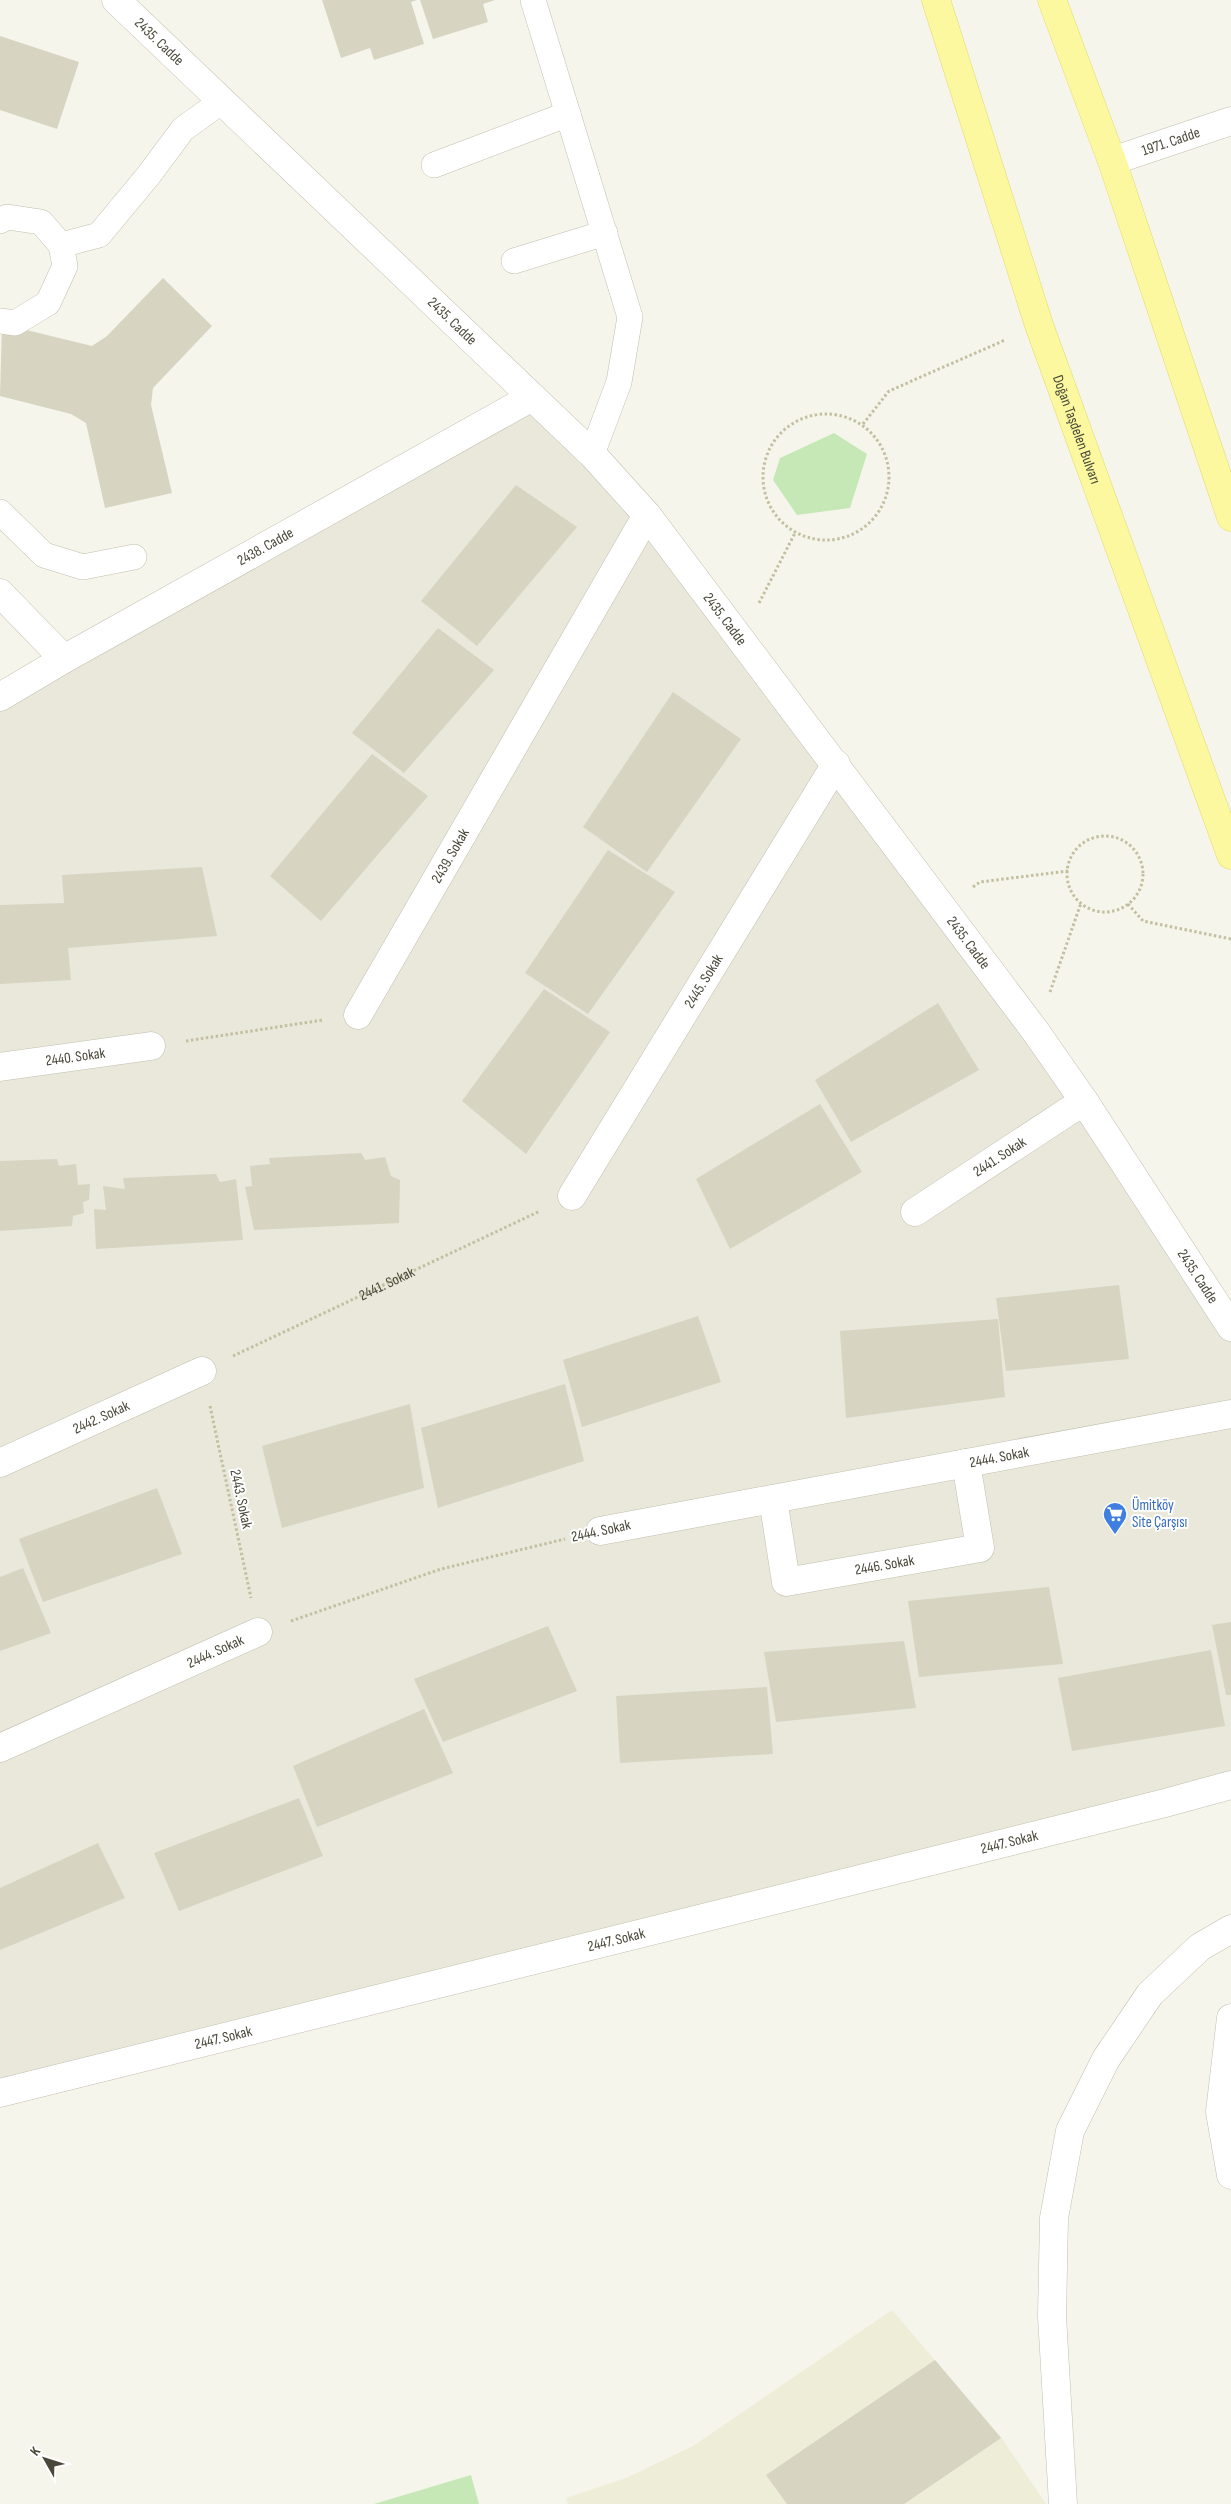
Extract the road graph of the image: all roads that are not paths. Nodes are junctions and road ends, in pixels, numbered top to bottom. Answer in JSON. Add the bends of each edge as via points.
{"nodes":[{"id":1,"x":116,"y":0,"type":"edge"},
{"id":2,"x":532,"y":0,"type":"edge"},
{"id":3,"x":936,"y":0,"type":"edge"},
{"id":4,"x":1052,"y":0,"type":"edge"},
{"id":5,"x":222,"y":101,"type":"junction"},
{"id":6,"x":568,"y":114,"type":"junction"},
{"id":7,"x":1231,"y":120,"type":"edge"},
{"id":8,"x":1112,"y":162,"type":"junction"},
{"id":9,"x":434,"y":165,"type":"dead end"},
{"id":10,"x":0,"y":221,"type":"edge"},
{"id":11,"x":604,"y":233,"type":"junction"},
{"id":12,"x":62,"y":245,"type":"junction"},
{"id":13,"x":514,"y":261,"type":"dead end"},
{"id":14,"x":0,"y":321,"type":"edge"},
{"id":15,"x":532,"y":397,"type":"junction"},
{"id":16,"x":592,"y":454,"type":"junction"},
{"id":17,"x":0,"y":512,"type":"edge"},
{"id":18,"x":647,"y":515,"type":"junction"},
{"id":19,"x":1231,"y":517,"type":"edge"},
{"id":20,"x":134,"y":557,"type":"dead end"},
{"id":21,"x":0,"y":593,"type":"edge"},
{"id":22,"x":64,"y":658,"type":"junction"},
{"id":23,"x":0,"y":697,"type":"edge"},
{"id":24,"x":836,"y":764,"type":"junction"},
{"id":25,"x":1231,"y":855,"type":"edge"},
{"id":26,"x":358,"y":1015,"type":"road end"},
{"id":27,"x":150,"y":1046,"type":"road end"},
{"id":28,"x":0,"y":1067,"type":"edge"},
{"id":29,"x":1084,"y":1101,"type":"junction"},
{"id":30,"x":572,"y":1196,"type":"road end"},
{"id":31,"x":915,"y":1212,"type":"dead end"},
{"id":32,"x":1231,"y":1327,"type":"edge"},
{"id":33,"x":202,"y":1371,"type":"road end"},
{"id":34,"x":1231,"y":1414,"type":"edge"},
{"id":35,"x":0,"y":1463,"type":"edge"},
{"id":36,"x":966,"y":1463,"type":"junction"},
{"id":37,"x":772,"y":1499,"type":"junction"},
{"id":38,"x":600,"y":1531,"type":"road end"},
{"id":39,"x":258,"y":1632,"type":"road end"},
{"id":40,"x":0,"y":1748,"type":"edge"},
{"id":41,"x":1231,"y":1785,"type":"edge"},
{"id":42,"x":1231,"y":1928,"type":"edge"},
{"id":43,"x":1231,"y":2018,"type":"edge"},
{"id":44,"x":0,"y":2093,"type":"edge"},
{"id":45,"x":1231,"y":2175,"type":"edge"},
{"id":46,"x":1063,"y":2504,"type":"edge"}],
"edges":[{"from":1,"to":5,"type":"street","name":"2435. Cadde"},
{"from":2,"to":6,"type":"lane"},
{"from":3,"to":25,"type":"main road","name":"Doğan Taşdelen Bulvarı","via":[[1038,325]]},
{"from":4,"to":8,"type":"main road"},
{"from":5,"to":12,"type":"lane","via":[[183,130],[98,235]]},
{"from":5,"to":15,"type":"street","name":"2435. Cadde"},
{"from":6,"to":9,"type":"lane"},
{"from":6,"to":11,"type":"lane"},
{"from":7,"to":8,"type":"street","name":"1971. Cadde"},
{"from":8,"to":19,"type":"main road"},
{"from":10,"to":12,"type":"lane","via":[[7,217],[42,222]]},
{"from":11,"to":13,"type":"lane"},
{"from":11,"to":16,"type":"lane","via":[[630,317],[619,382]]},
{"from":12,"to":14,"type":"lane","via":[[65,266],[48,303],[15,323]]},
{"from":15,"to":16,"type":"street","name":"2435. Cadde"},
{"from":15,"to":22,"type":"street","name":"2438. Cadde"},
{"from":16,"to":18,"type":"street","name":"2435. Cadde"},
{"from":17,"to":20,"type":"lane","via":[[44,555],[83,567]]},
{"from":18,"to":24,"type":"street","name":"2435. Cadde"},
{"from":18,"to":26,"type":"street","name":"2439. Sokak"},
{"from":21,"to":22,"type":"street"},
{"from":22,"to":23,"type":"street","name":"2438. Cadde"},
{"from":24,"to":29,"type":"street","name":"2435. Cadde"},
{"from":24,"to":30,"type":"street","name":"2445. Sokak"},
{"from":27,"to":28,"type":"street","name":"2440. Sokak"},
{"from":29,"to":31,"type":"street","name":"2441. Sokak"},
{"from":29,"to":32,"type":"street","name":"2435. Cadde"},
{"from":33,"to":35,"type":"street","name":"2442. Sokak"},
{"from":34,"to":36,"type":"street","name":"2444. Sokak"},
{"from":36,"to":37,"type":"street","name":"2444. Sokak"},
{"from":36,"to":37,"type":"street","name":"2446. Sokak","via":[[980,1548],[786,1582]]},
{"from":37,"to":38,"type":"street","name":"2444. Sokak"},
{"from":39,"to":40,"type":"street","name":"2444. Sokak"},
{"from":41,"to":44,"type":"street","name":"2447. Sokak"},
{"from":42,"to":46,"type":"street","via":[[1200,1947],[1150,1994],[1106,2059],[1070,2130],[1054,2218],[1052,2316]]},
{"from":43,"to":45,"type":"street","via":[[1220,2112]]}]}
